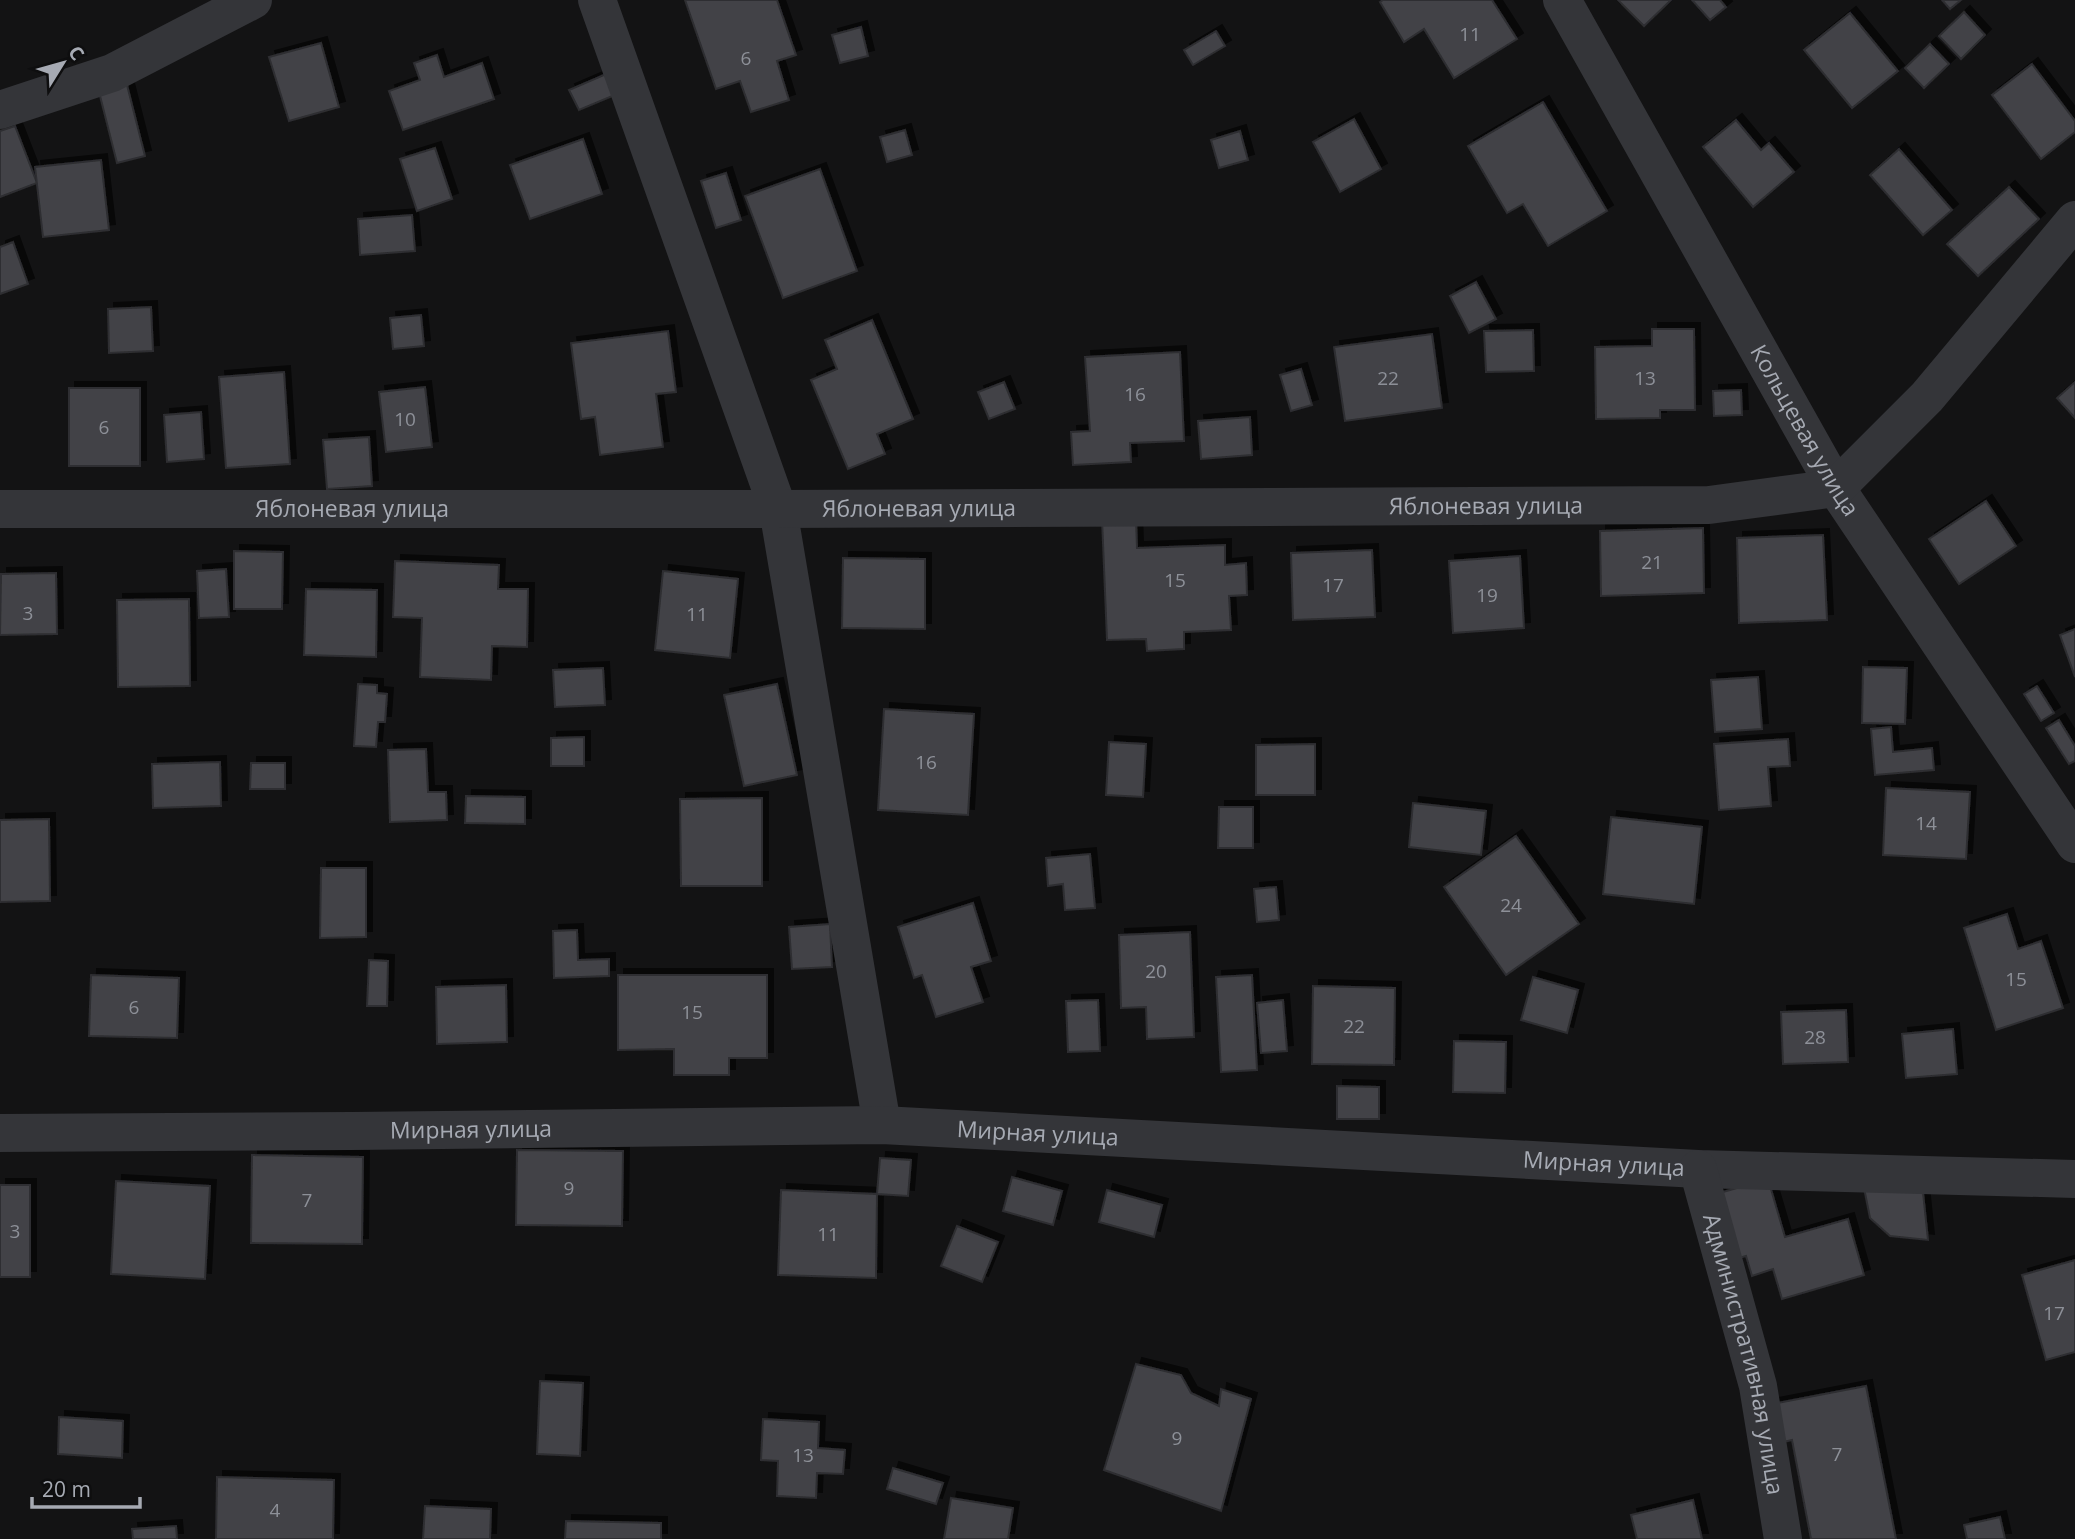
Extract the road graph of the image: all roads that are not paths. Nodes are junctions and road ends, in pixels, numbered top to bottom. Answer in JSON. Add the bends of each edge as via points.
{"nodes":[{"id":1,"x":253,"y":0,"type":"edge"},
{"id":2,"x":597,"y":0,"type":"edge"},
{"id":3,"x":1571,"y":4,"type":"edge"},
{"id":4,"x":0,"y":110,"type":"edge"},
{"id":5,"x":2075,"y":220,"type":"edge"},
{"id":6,"x":1836,"y":488,"type":"junction"},
{"id":7,"x":0,"y":509,"type":"edge"},
{"id":8,"x":778,"y":509,"type":"junction"},
{"id":9,"x":2075,"y":844,"type":"edge"},
{"id":10,"x":882,"y":1125,"type":"junction"},
{"id":11,"x":0,"y":1133,"type":"edge"},
{"id":12,"x":1699,"y":1169,"type":"junction"},
{"id":13,"x":2075,"y":1179,"type":"edge"},
{"id":14,"x":1783,"y":1539,"type":"edge"}],
"edges":[{"from":1,"to":4,"type":"street","via":[[112,72]]},
{"from":2,"to":8,"type":"street"},
{"from":3,"to":6,"type":"street","name":"Кольцевая улица"},
{"from":5,"to":6,"type":"street","via":[[1927,397]]},
{"from":6,"to":8,"type":"street","name":"Яблоневая улица","via":[[1709,505]]},
{"from":6,"to":9,"type":"street","name":"Кольцевая улица"},
{"from":7,"to":8,"type":"street","name":"Яблоневая улица"},
{"from":8,"to":10,"type":"street"},
{"from":10,"to":11,"type":"street","name":"Мирная улица"},
{"from":10,"to":12,"type":"street","name":"Мирная улица"},
{"from":12,"to":13,"type":"street","name":"Мирная улица"},
{"from":12,"to":14,"type":"street","name":"Административная улица","via":[[1758,1385]]}]}
